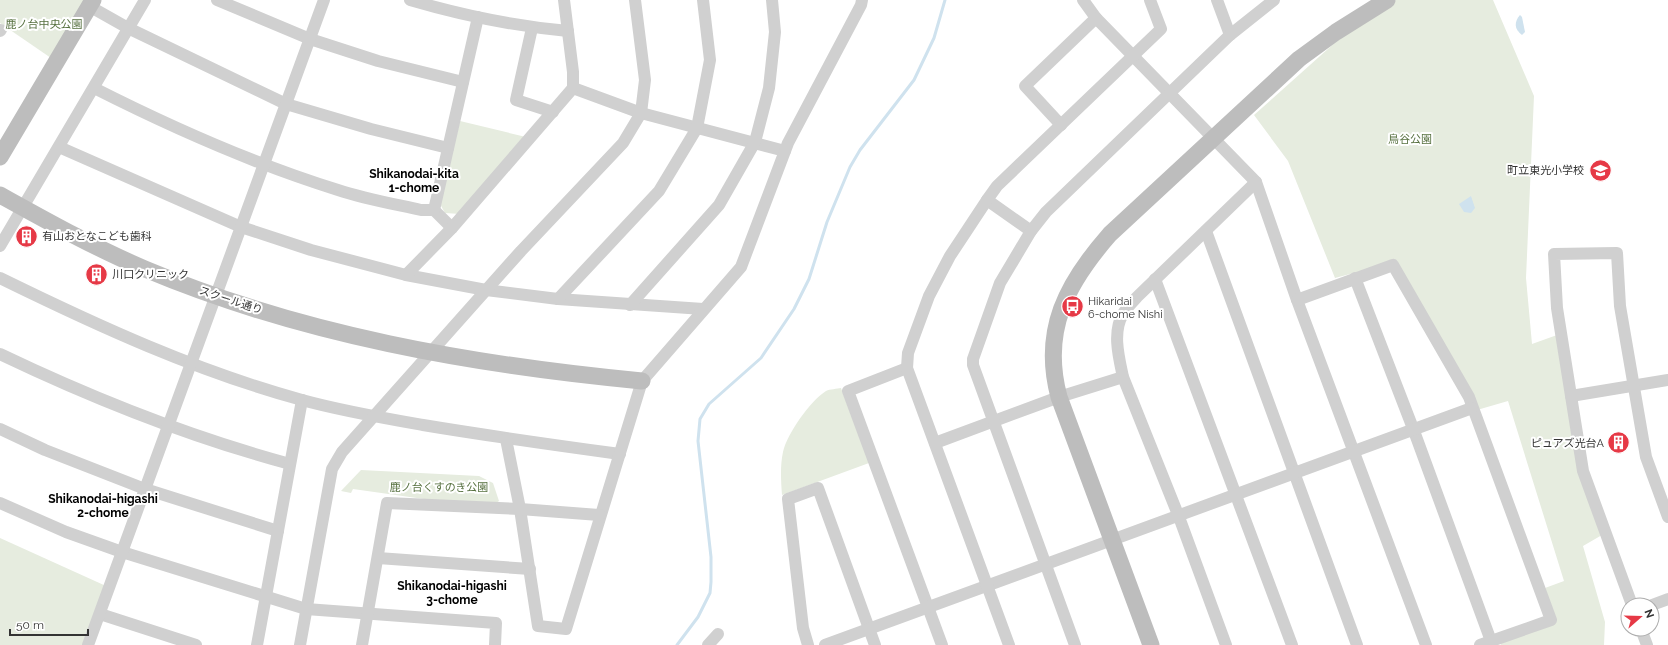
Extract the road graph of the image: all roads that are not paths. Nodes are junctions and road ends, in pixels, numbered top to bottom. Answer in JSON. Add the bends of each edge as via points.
{"nodes":[{"id":1,"x":145,"y":0,"type":"edge"},
{"id":2,"x":217,"y":0,"type":"edge"},
{"id":3,"x":324,"y":0,"type":"edge"},
{"id":4,"x":410,"y":0,"type":"edge"},
{"id":5,"x":564,"y":0,"type":"edge"},
{"id":6,"x":635,"y":0,"type":"edge"},
{"id":7,"x":703,"y":0,"type":"edge"},
{"id":8,"x":772,"y":0,"type":"edge"},
{"id":9,"x":862,"y":0,"type":"edge"},
{"id":10,"x":1083,"y":0,"type":"edge"},
{"id":11,"x":1150,"y":0,"type":"edge"},
{"id":12,"x":1217,"y":0,"type":"edge"},
{"id":13,"x":1274,"y":0,"type":"edge"},
{"id":14,"x":1387,"y":0,"type":"edge"},
{"id":15,"x":91,"y":3,"type":"edge"},
{"id":16,"x":478,"y":17,"type":"junction"},
{"id":17,"x":1096,"y":18,"type":"junction"},
{"id":18,"x":128,"y":28,"type":"junction"},
{"id":19,"x":532,"y":28,"type":"junction"},
{"id":20,"x":568,"y":31,"type":"junction"},
{"id":21,"x":1230,"y":35,"type":"junction"},
{"id":22,"x":310,"y":39,"type":"junction"},
{"id":23,"x":1134,"y":55,"type":"junction"},
{"id":24,"x":463,"y":82,"type":"junction"},
{"id":25,"x":94,"y":88,"type":"junction"},
{"id":26,"x":573,"y":88,"type":"junction"},
{"id":27,"x":1170,"y":94,"type":"junction"},
{"id":28,"x":286,"y":104,"type":"junction"},
{"id":29,"x":553,"y":112,"type":"junction"},
{"id":30,"x":641,"y":113,"type":"junction"},
{"id":31,"x":1061,"y":125,"type":"junction"},
{"id":32,"x":697,"y":128,"type":"junction"},
{"id":33,"x":1213,"y":139,"type":"junction"},
{"id":34,"x":755,"y":142,"type":"junction"},
{"id":35,"x":58,"y":146,"type":"junction"},
{"id":36,"x":448,"y":148,"type":"junction"},
{"id":37,"x":785,"y":151,"type":"junction"},
{"id":38,"x":0,"y":157,"type":"edge"},
{"id":39,"x":264,"y":164,"type":"junction"},
{"id":40,"x":1256,"y":182,"type":"junction"},
{"id":41,"x":0,"y":195,"type":"edge"},
{"id":42,"x":987,"y":200,"type":"junction"},
{"id":43,"x":23,"y":208,"type":"junction"},
{"id":44,"x":434,"y":210,"type":"junction"},
{"id":45,"x":241,"y":226,"type":"junction"},
{"id":46,"x":452,"y":228,"type":"junction"},
{"id":47,"x":1031,"y":231,"type":"junction"},
{"id":48,"x":1206,"y":231,"type":"junction"},
{"id":49,"x":0,"y":246,"type":"edge"},
{"id":50,"x":406,"y":275,"type":"junction"},
{"id":51,"x":0,"y":278,"type":"edge"},
{"id":52,"x":1155,"y":278,"type":"junction"},
{"id":53,"x":1355,"y":278,"type":"junction"},
{"id":54,"x":486,"y":290,"type":"junction"},
{"id":55,"x":215,"y":296,"type":"junction"},
{"id":56,"x":558,"y":299,"type":"junction"},
{"id":57,"x":1297,"y":300,"type":"junction"},
{"id":58,"x":630,"y":305,"type":"junction"},
{"id":59,"x":703,"y":309,"type":"junction"},
{"id":60,"x":431,"y":353,"type":"junction"},
{"id":61,"x":0,"y":354,"type":"edge"},
{"id":62,"x":191,"y":364,"type":"junction"},
{"id":63,"x":907,"y":368,"type":"junction"},
{"id":64,"x":1123,"y":377,"type":"junction"},
{"id":65,"x":1668,"y":380,"type":"edge"},
{"id":66,"x":642,"y":381,"type":"junction"},
{"id":67,"x":1633,"y":385,"type":"junction"},
{"id":68,"x":1571,"y":396,"type":"junction"},
{"id":69,"x":1059,"y":397,"type":"junction"},
{"id":70,"x":302,"y":400,"type":"junction"},
{"id":71,"x":1472,"y":408,"type":"junction"},
{"id":72,"x":374,"y":417,"type":"junction"},
{"id":73,"x":994,"y":422,"type":"junction"},
{"id":74,"x":168,"y":426,"type":"junction"},
{"id":75,"x":0,"y":429,"type":"edge"},
{"id":76,"x":1414,"y":431,"type":"junction"},
{"id":77,"x":506,"y":439,"type":"junction"},
{"id":78,"x":935,"y":444,"type":"junction"},
{"id":79,"x":1355,"y":452,"type":"junction"},
{"id":80,"x":620,"y":454,"type":"junction"},
{"id":81,"x":290,"y":464,"type":"junction"},
{"id":82,"x":1296,"y":473,"type":"junction"},
{"id":83,"x":145,"y":489,"type":"junction"},
{"id":84,"x":1237,"y":495,"type":"junction"},
{"id":85,"x":0,"y":504,"type":"edge"},
{"id":86,"x":520,"y":509,"type":"junction"},
{"id":87,"x":599,"y":515,"type":"junction"},
{"id":88,"x":1179,"y":517,"type":"junction"},
{"id":89,"x":1668,"y":517,"type":"edge"},
{"id":90,"x":278,"y":531,"type":"junction"},
{"id":91,"x":1113,"y":540,"type":"junction"},
{"id":92,"x":122,"y":552,"type":"junction"},
{"id":93,"x":378,"y":558,"type":"junction"},
{"id":94,"x":1046,"y":564,"type":"junction"},
{"id":95,"x":530,"y":569,"type":"junction"},
{"id":96,"x":987,"y":586,"type":"junction"},
{"id":97,"x":266,"y":596,"type":"junction"},
{"id":98,"x":1629,"y":597,"type":"edge"},
{"id":99,"x":928,"y":608,"type":"junction"},
{"id":100,"x":306,"y":609,"type":"junction"},
{"id":101,"x":100,"y":614,"type":"junction"},
{"id":102,"x":367,"y":614,"type":"junction"},
{"id":103,"x":869,"y":629,"type":"junction"},
{"id":104,"x":718,"y":634,"type":"dead end"},
{"id":105,"x":1486,"y":643,"type":"edge"},
{"id":106,"x":88,"y":645,"type":"edge"},
{"id":107,"x":196,"y":645,"type":"edge"},
{"id":108,"x":257,"y":645,"type":"edge"},
{"id":109,"x":300,"y":645,"type":"edge"},
{"id":110,"x":362,"y":645,"type":"edge"},
{"id":111,"x":495,"y":645,"type":"edge"},
{"id":112,"x":708,"y":645,"type":"edge"},
{"id":113,"x":808,"y":645,"type":"edge"},
{"id":114,"x":825,"y":645,"type":"edge"},
{"id":115,"x":875,"y":645,"type":"edge"},
{"id":116,"x":942,"y":645,"type":"edge"},
{"id":117,"x":1009,"y":645,"type":"edge"},
{"id":118,"x":1076,"y":645,"type":"edge"},
{"id":119,"x":1151,"y":645,"type":"edge"},
{"id":120,"x":1226,"y":645,"type":"edge"},
{"id":121,"x":1292,"y":645,"type":"edge"},
{"id":122,"x":1357,"y":645,"type":"edge"},
{"id":123,"x":1426,"y":645,"type":"edge"}],
"edges":[{"from":1,"to":18,"type":"street"},
{"from":2,"to":22,"type":"street"},
{"from":3,"to":22,"type":"street"},
{"from":4,"to":16,"type":"street"},
{"from":5,"to":20,"type":"street"},
{"from":6,"to":30,"type":"street","via":[[644,80]]},
{"from":7,"to":32,"type":"street","via":[[710,60]]},
{"from":8,"to":34,"type":"street","via":[[775,32],[769,88]]},
{"from":9,"to":37,"type":"street"},
{"from":10,"to":17,"type":"street"},
{"from":11,"to":23,"type":"street","via":[[1161,29]]},
{"from":12,"to":21,"type":"street"},
{"from":13,"to":21,"type":"street"},
{"from":14,"to":33,"type":"street","via":[[1299,58]]},
{"from":15,"to":18,"type":"street"},
{"from":15,"to":38,"type":"street"},
{"from":16,"to":19,"type":"street"},
{"from":16,"to":24,"type":"street"},
{"from":17,"to":23,"type":"street"},
{"from":17,"to":31,"type":"street","via":[[1025,86]]},
{"from":18,"to":25,"type":"street"},
{"from":18,"to":28,"type":"street"},
{"from":19,"to":20,"type":"street"},
{"from":19,"to":29,"type":"street","via":[[516,100]]},
{"from":20,"to":26,"type":"street"},
{"from":21,"to":27,"type":"street"},
{"from":22,"to":24,"type":"street","via":[[378,61]]},
{"from":22,"to":28,"type":"street"},
{"from":23,"to":27,"type":"street"},
{"from":23,"to":31,"type":"street"},
{"from":24,"to":36,"type":"street"},
{"from":25,"to":35,"type":"street"},
{"from":25,"to":39,"type":"street","via":[[157,120]]},
{"from":26,"to":29,"type":"street"},
{"from":26,"to":30,"type":"street"},
{"from":27,"to":33,"type":"street"},
{"from":27,"to":47,"type":"street","via":[[1046,212]]},
{"from":28,"to":36,"type":"street"},
{"from":28,"to":39,"type":"street"},
{"from":29,"to":46,"type":"street"},
{"from":30,"to":32,"type":"street"},
{"from":30,"to":54,"type":"street","via":[[623,143]]},
{"from":31,"to":42,"type":"street","via":[[997,186]]},
{"from":32,"to":34,"type":"street"},
{"from":32,"to":56,"type":"street","via":[[659,192]]},
{"from":33,"to":40,"type":"street"},
{"from":33,"to":69,"type":"street","via":[[1110,234],[1089,258],[1071,286],[1054,333],[1054,378]]},
{"from":34,"to":37,"type":"street"},
{"from":34,"to":58,"type":"street","via":[[720,205]]},
{"from":35,"to":43,"type":"street"},
{"from":35,"to":45,"type":"street"},
{"from":36,"to":44,"type":"street"},
{"from":37,"to":59,"type":"street","via":[[741,267]]},
{"from":39,"to":44,"type":"street","via":[[339,190],[421,210]]},
{"from":39,"to":45,"type":"street"},
{"from":40,"to":48,"type":"street"},
{"from":40,"to":57,"type":"street"},
{"from":41,"to":43,"type":"street","name":"スクール通り"},
{"from":42,"to":47,"type":"street"},
{"from":42,"to":63,"type":"street","via":[[950,256],[929,296],[908,354]]},
{"from":43,"to":49,"type":"street"},
{"from":43,"to":55,"type":"street","name":"スクール通り","via":[[144,269]]},
{"from":44,"to":46,"type":"street"},
{"from":45,"to":50,"type":"street","via":[[311,250]]},
{"from":45,"to":55,"type":"street"},
{"from":46,"to":50,"type":"street"},
{"from":47,"to":73,"type":"street","via":[[1000,283],[973,358],[972,365]]},
{"from":48,"to":52,"type":"street"},
{"from":48,"to":82,"type":"street"},
{"from":50,"to":54,"type":"street"},
{"from":51,"to":62,"type":"street","via":[[83,319]]},
{"from":52,"to":64,"type":"street","via":[[1122,314],[1117,336]]},
{"from":52,"to":84,"type":"street"},
{"from":53,"to":57,"type":"street"},
{"from":53,"to":71,"type":"street","via":[[1393,265],[1469,397]]},
{"from":53,"to":76,"type":"street"},
{"from":54,"to":56,"type":"street"},
{"from":54,"to":60,"type":"street"},
{"from":55,"to":60,"type":"street","name":"スクール通り","via":[[310,325]]},
{"from":55,"to":62,"type":"street"},
{"from":56,"to":58,"type":"street"},
{"from":57,"to":79,"type":"street"},
{"from":58,"to":59,"type":"street"},
{"from":59,"to":66,"type":"street"},
{"from":60,"to":66,"type":"street","name":"スクール通り","via":[[558,373]]},
{"from":60,"to":72,"type":"street"},
{"from":61,"to":74,"type":"street","via":[[57,381]]},
{"from":62,"to":70,"type":"street"},
{"from":62,"to":74,"type":"street"},
{"from":63,"to":78,"type":"street"},
{"from":63,"to":99,"type":"street","via":[[848,391]]},
{"from":64,"to":69,"type":"street"},
{"from":64,"to":88,"type":"street"},
{"from":65,"to":67,"type":"street"},
{"from":66,"to":80,"type":"street"},
{"from":67,"to":68,"type":"street"},
{"from":67,"to":68,"type":"street","via":[[1620,306],[1617,253],[1554,254],[1557,308]]},
{"from":67,"to":89,"type":"street","via":[[1646,457]]},
{"from":68,"to":98,"type":"street","via":[[1583,471]]},
{"from":69,"to":73,"type":"street"},
{"from":69,"to":91,"type":"street"},
{"from":70,"to":72,"type":"street"},
{"from":70,"to":81,"type":"street"},
{"from":71,"to":76,"type":"street"},
{"from":71,"to":105,"type":"street","via":[[1551,620]]},
{"from":72,"to":77,"type":"street"},
{"from":72,"to":100,"type":"street","via":[[342,452],[332,469]]},
{"from":73,"to":78,"type":"street"},
{"from":73,"to":94,"type":"street"},
{"from":74,"to":81,"type":"street","via":[[230,448]]},
{"from":74,"to":83,"type":"street"},
{"from":75,"to":83,"type":"street","via":[[45,450]]},
{"from":76,"to":79,"type":"street"},
{"from":76,"to":105,"type":"street"},
{"from":77,"to":80,"type":"street"},
{"from":77,"to":86,"type":"street"},
{"from":78,"to":96,"type":"street"},
{"from":79,"to":82,"type":"street"},
{"from":79,"to":123,"type":"street"},
{"from":80,"to":87,"type":"street"},
{"from":81,"to":90,"type":"street"},
{"from":82,"to":84,"type":"street"},
{"from":82,"to":122,"type":"street"},
{"from":83,"to":90,"type":"street"},
{"from":83,"to":92,"type":"street"},
{"from":84,"to":88,"type":"street"},
{"from":84,"to":121,"type":"street"},
{"from":85,"to":92,"type":"street"},
{"from":86,"to":87,"type":"street"},
{"from":86,"to":93,"type":"street","via":[[387,503]]},
{"from":86,"to":95,"type":"street"},
{"from":87,"to":95,"type":"street","via":[[566,628],[538,626]]},
{"from":88,"to":91,"type":"street"},
{"from":88,"to":120,"type":"street"},
{"from":90,"to":97,"type":"street"},
{"from":91,"to":94,"type":"street"},
{"from":91,"to":119,"type":"street"},
{"from":92,"to":97,"type":"street"},
{"from":92,"to":101,"type":"street"},
{"from":93,"to":95,"type":"street"},
{"from":93,"to":102,"type":"street"},
{"from":94,"to":96,"type":"street"},
{"from":94,"to":118,"type":"street"},
{"from":96,"to":99,"type":"street"},
{"from":96,"to":117,"type":"street"},
{"from":97,"to":100,"type":"street"},
{"from":97,"to":108,"type":"street"},
{"from":99,"to":103,"type":"street"},
{"from":99,"to":116,"type":"street"},
{"from":100,"to":102,"type":"street"},
{"from":100,"to":109,"type":"street"},
{"from":101,"to":106,"type":"street"},
{"from":101,"to":107,"type":"street"},
{"from":102,"to":110,"type":"street"},
{"from":102,"to":111,"type":"street","via":[[496,623]]},
{"from":103,"to":113,"type":"street","via":[[818,488],[788,499],[803,628]]},
{"from":103,"to":114,"type":"street"},
{"from":103,"to":115,"type":"street"},
{"from":104,"to":112,"type":"street"}]}
